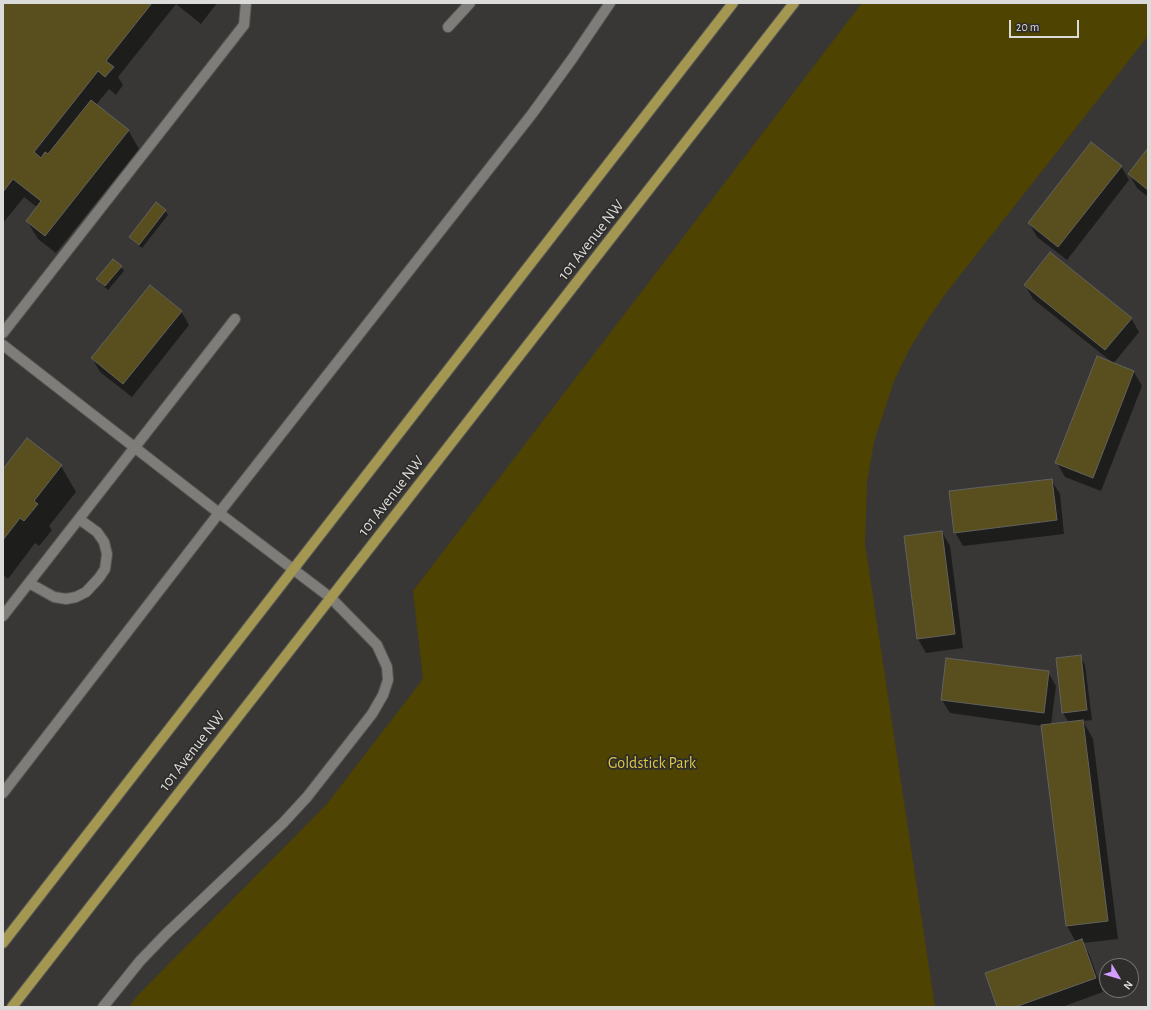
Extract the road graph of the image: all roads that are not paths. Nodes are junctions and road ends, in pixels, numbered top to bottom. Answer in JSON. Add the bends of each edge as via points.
{"nodes":[{"id":1,"x":246,"y":3,"type":"edge"},
{"id":2,"x":470,"y":3,"type":"edge"},
{"id":3,"x":610,"y":3,"type":"edge"},
{"id":4,"x":733,"y":3,"type":"edge"},
{"id":5,"x":794,"y":3,"type":"edge"},
{"id":6,"x":448,"y":27,"type":"dead end"},
{"id":7,"x":235,"y":319,"type":"dead end"},
{"id":8,"x":3,"y":333,"type":"edge"},
{"id":9,"x":3,"y":345,"type":"edge"},
{"id":10,"x":135,"y":448,"type":"junction"},
{"id":11,"x":219,"y":513,"type":"junction"},
{"id":12,"x":79,"y":519,"type":"junction"},
{"id":13,"x":292,"y":569,"type":"junction"},
{"id":14,"x":29,"y":583,"type":"junction"},
{"id":15,"x":331,"y":598,"type":"junction"},
{"id":16,"x":3,"y":616,"type":"edge"},
{"id":17,"x":3,"y":793,"type":"edge"},
{"id":18,"x":3,"y":943,"type":"edge"},
{"id":19,"x":12,"y":1007,"type":"edge"},
{"id":20,"x":103,"y":1007,"type":"edge"}],
"edges":[{"from":1,"to":8,"type":"street","via":[[244,25]]},
{"from":2,"to":6,"type":"street"},
{"from":3,"to":11,"type":"street","via":[[532,114]]},
{"from":4,"to":13,"type":"main road","name":"101 Avenue NW"},
{"from":5,"to":15,"type":"main road","name":"101 Avenue NW"},
{"from":7,"to":10,"type":"street"},
{"from":9,"to":10,"type":"street"},
{"from":10,"to":11,"type":"street"},
{"from":10,"to":12,"type":"street"},
{"from":11,"to":13,"type":"street"},
{"from":11,"to":17,"type":"street"},
{"from":12,"to":14,"type":"street"},
{"from":12,"to":14,"type":"street","via":[[97,532],[104,542],[107,554],[100,578],[86,592],[66,599],[54,597]]},
{"from":13,"to":15,"type":"street"},
{"from":13,"to":18,"type":"main road","name":"101 Avenue NW"},
{"from":14,"to":16,"type":"street"},
{"from":15,"to":19,"type":"main road","name":"101 Avenue NW"},
{"from":15,"to":20,"type":"street","via":[[377,645],[388,666],[388,680],[383,695],[372,714],[307,797],[166,934],[140,961]]}]}
